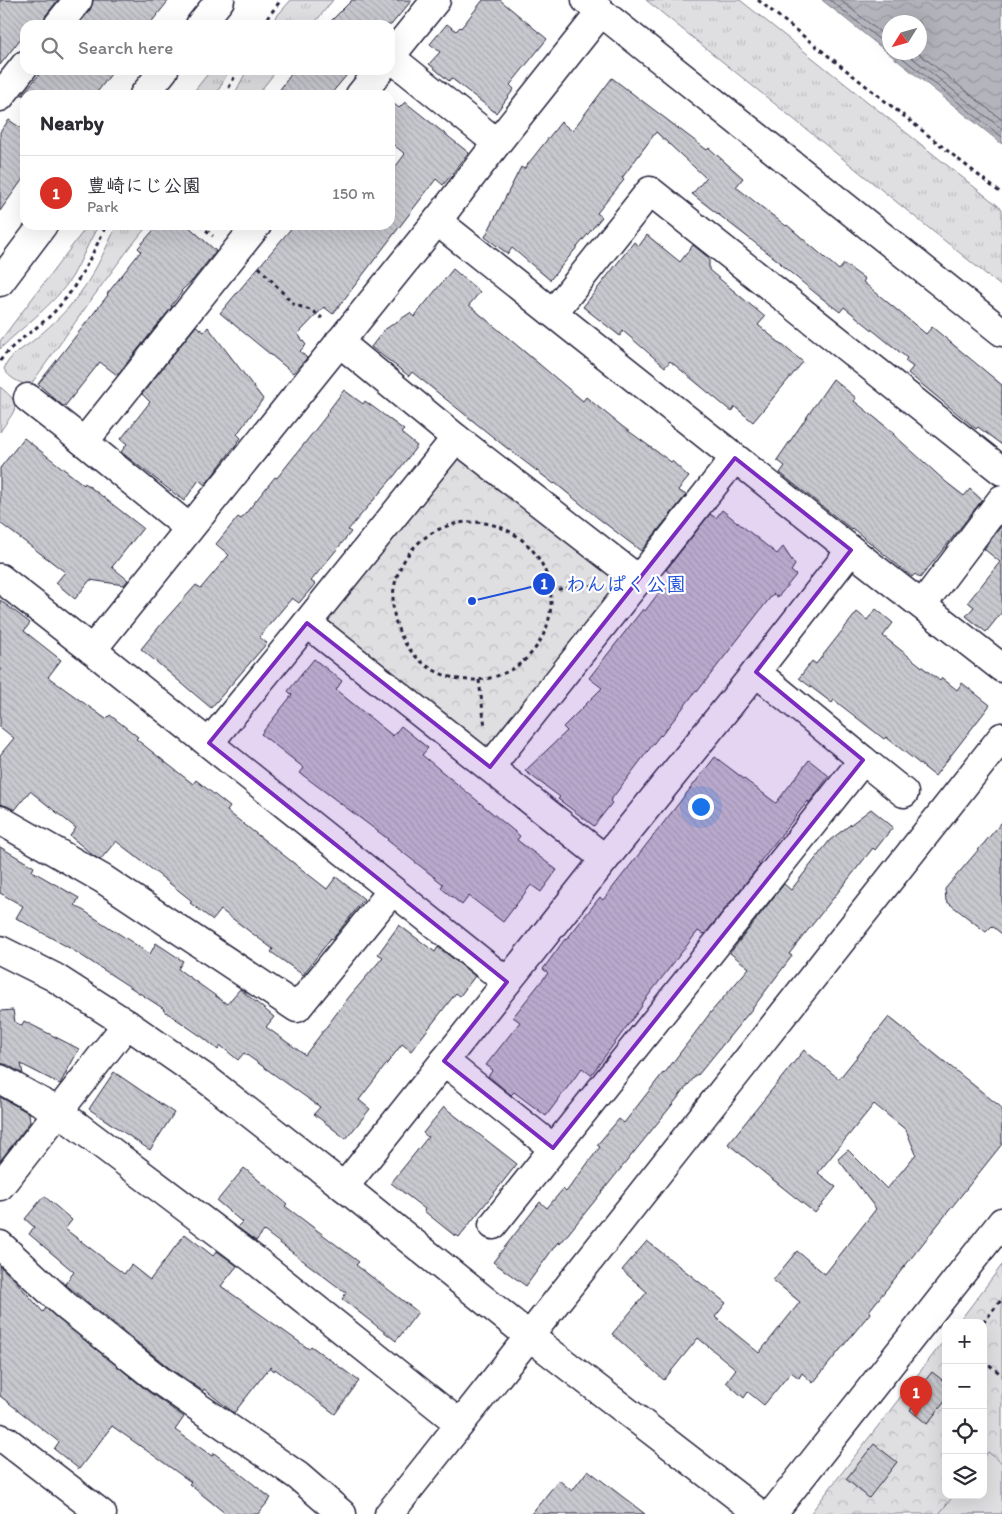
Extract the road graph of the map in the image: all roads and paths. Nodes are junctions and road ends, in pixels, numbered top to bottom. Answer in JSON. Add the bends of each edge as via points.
{"nodes":[{"id":1,"x":78,"y":0,"type":"edge"},
{"id":2,"x":220,"y":0,"type":"edge"},
{"id":3,"x":281,"y":0,"type":"edge"},
{"id":4,"x":436,"y":0,"type":"edge"},
{"id":5,"x":758,"y":0,"type":"edge"},
{"id":6,"x":594,"y":6,"type":"edge"},
{"id":7,"x":62,"y":20,"type":"edge"},
{"id":8,"x":204,"y":20,"type":"edge"},
{"id":9,"x":266,"y":20,"type":"edge"},
{"id":10,"x":395,"y":51,"type":"edge"},
{"id":11,"x":395,"y":61,"type":"edge"},
{"id":12,"x":160,"y":75,"type":"edge"},
{"id":13,"x":235,"y":75,"type":"edge"},
{"id":14,"x":376,"y":75,"type":"edge"},
{"id":15,"x":148,"y":90,"type":"edge"},
{"id":16,"x":228,"y":90,"type":"edge"},
{"id":17,"x":364,"y":90,"type":"edge"},
{"id":18,"x":497,"y":143,"type":"junction"},
{"id":19,"x":1002,"y":194,"type":"edge"},
{"id":20,"x":437,"y":221,"type":"junction"},
{"id":21,"x":39,"y":230,"type":"edge"},
{"id":22,"x":104,"y":230,"type":"edge"},
{"id":23,"x":206,"y":230,"type":"edge"},
{"id":24,"x":253,"y":230,"type":"edge"},
{"id":25,"x":237,"y":250,"type":"junction"},
{"id":26,"x":0,"y":282,"type":"edge"},
{"id":27,"x":554,"y":313,"type":"junction"},
{"id":28,"x":1002,"y":332,"type":"edge"},
{"id":29,"x":338,"y":342,"type":"junction"},
{"id":30,"x":0,"y":361,"type":"edge"},
{"id":31,"x":28,"y":398,"type":"dead end"},
{"id":32,"x":456,"y":438,"type":"junction"},
{"id":33,"x":84,"y":442,"type":"junction"},
{"id":34,"x":734,"y":458,"type":"junction"},
{"id":35,"x":1002,"y":471,"type":"edge"},
{"id":36,"x":1002,"y":499,"type":"edge"},
{"id":37,"x":189,"y":528,"type":"junction"},
{"id":38,"x":851,"y":550,"type":"junction"},
{"id":39,"x":0,"y":579,"type":"edge"},
{"id":40,"x":639,"y":580,"type":"junction"},
{"id":41,"x":550,"y":590,"type":"junction"},
{"id":42,"x":922,"y":605,"type":"junction"},
{"id":43,"x":307,"y":623,"type":"junction"},
{"id":44,"x":92,"y":650,"type":"junction"},
{"id":45,"x":1002,"y":668,"type":"edge"},
{"id":46,"x":756,"y":672,"type":"junction"},
{"id":47,"x":479,"y":680,"type":"junction"},
{"id":48,"x":1002,"y":737,"type":"edge"},
{"id":49,"x":209,"y":744,"type":"junction"},
{"id":50,"x":862,"y":760,"type":"junction"},
{"id":51,"x":490,"y":767,"type":"junction"},
{"id":52,"x":904,"y":793,"type":"dead end"},
{"id":53,"x":0,"y":820,"type":"edge"},
{"id":54,"x":605,"y":859,"type":"junction"},
{"id":55,"x":392,"y":891,"type":"junction"},
{"id":56,"x":0,"y":950,"type":"edge"},
{"id":57,"x":507,"y":982,"type":"junction"},
{"id":58,"x":127,"y":1024,"type":"junction"},
{"id":59,"x":444,"y":1061,"type":"junction"},
{"id":60,"x":0,"y":1079,"type":"edge"},
{"id":61,"x":59,"y":1112,"type":"junction"},
{"id":62,"x":553,"y":1148,"type":"junction"},
{"id":63,"x":0,"y":1186,"type":"edge"},
{"id":64,"x":344,"y":1187,"type":"junction"},
{"id":65,"x":1002,"y":1222,"type":"edge"},
{"id":66,"x":493,"y":1225,"type":"dead end"},
{"id":67,"x":0,"y":1245,"type":"edge"},
{"id":68,"x":1002,"y":1299,"type":"edge"},
{"id":69,"x":986,"y":1319,"type":"edge"},
{"id":70,"x":529,"y":1336,"type":"junction"},
{"id":71,"x":987,"y":1363,"type":"edge"},
{"id":72,"x":1002,"y":1375,"type":"edge"},
{"id":73,"x":460,"y":1424,"type":"junction"},
{"id":74,"x":0,"y":1438,"type":"edge"},
{"id":75,"x":102,"y":1514,"type":"edge"},
{"id":76,"x":342,"y":1514,"type":"edge"},
{"id":77,"x":389,"y":1514,"type":"edge"},
{"id":78,"x":760,"y":1514,"type":"edge"},
{"id":79,"x":772,"y":1514,"type":"edge"}],
"edges":[{"from":1,"to":7,"type":"street"},
{"from":2,"to":8,"type":"street"},
{"from":3,"to":9,"type":"path"},
{"from":4,"to":10,"type":"street"},
{"from":5,"to":19,"type":"path"},
{"from":6,"to":18,"type":"street"},
{"from":6,"to":28,"type":"street"},
{"from":11,"to":18,"type":"street"},
{"from":12,"to":15,"type":"street"},
{"from":13,"to":16,"type":"path"},
{"from":14,"to":17,"type":"street"},
{"from":18,"to":20,"type":"street"},
{"from":20,"to":27,"type":"street"},
{"from":20,"to":29,"type":"street"},
{"from":21,"to":26,"type":"street"},
{"from":22,"to":30,"type":"path","via":[[79,281],[54,312],[6,352]]},
{"from":23,"to":25,"type":"path"},
{"from":24,"to":25,"type":"street"},
{"from":25,"to":29,"type":"path","via":[[265,272],[293,304],[314,311],[334,327]]},
{"from":25,"to":33,"type":"street"},
{"from":27,"to":34,"type":"street"},
{"from":27,"to":35,"type":"street","via":[[650,191]]},
{"from":29,"to":32,"type":"street"},
{"from":29,"to":37,"type":"street"},
{"from":31,"to":33,"type":"street"},
{"from":32,"to":40,"type":"street"},
{"from":32,"to":43,"type":"street"},
{"from":33,"to":37,"type":"street"},
{"from":34,"to":38,"type":"street"},
{"from":34,"to":40,"type":"street"},
{"from":36,"to":42,"type":"street"},
{"from":37,"to":44,"type":"street"},
{"from":38,"to":42,"type":"street"},
{"from":38,"to":46,"type":"street"},
{"from":39,"to":44,"type":"street"},
{"from":40,"to":41,"type":"path"},
{"from":40,"to":51,"type":"street"},
{"from":41,"to":47,"type":"path","via":[[547,626],[528,657],[514,669]]},
{"from":41,"to":47,"type":"path","via":[[545,572],[524,542],[492,524],[474,522],[438,529],[410,552],[400,568],[393,603],[402,639],[413,654],[443,675]]},
{"from":42,"to":45,"type":"street"},
{"from":43,"to":49,"type":"street"},
{"from":43,"to":51,"type":"street"},
{"from":44,"to":49,"type":"street"},
{"from":46,"to":50,"type":"street"},
{"from":46,"to":54,"type":"street"},
{"from":47,"to":51,"type":"path"},
{"from":48,"to":70,"type":"street"},
{"from":49,"to":55,"type":"street"},
{"from":50,"to":52,"type":"street"},
{"from":50,"to":62,"type":"street"},
{"from":51,"to":54,"type":"street"},
{"from":53,"to":55,"type":"street","via":[[103,879],[297,1008]]},
{"from":54,"to":57,"type":"street"},
{"from":55,"to":57,"type":"street"},
{"from":56,"to":58,"type":"street","via":[[54,977]]},
{"from":57,"to":59,"type":"street"},
{"from":58,"to":61,"type":"street"},
{"from":58,"to":64,"type":"street","via":[[209,1082]]},
{"from":59,"to":62,"type":"street"},
{"from":59,"to":64,"type":"street"},
{"from":60,"to":61,"type":"street"},
{"from":61,"to":63,"type":"street"},
{"from":61,"to":73,"type":"street","via":[[255,1260]]},
{"from":62,"to":66,"type":"street"},
{"from":64,"to":70,"type":"street"},
{"from":65,"to":79,"type":"street"},
{"from":67,"to":76,"type":"street","via":[[66,1306],[159,1380],[298,1476]]},
{"from":68,"to":69,"type":"path"},
{"from":70,"to":73,"type":"street"},
{"from":70,"to":78,"type":"street"},
{"from":71,"to":72,"type":"path"},
{"from":73,"to":77,"type":"street"},
{"from":74,"to":75,"type":"street"}]}
